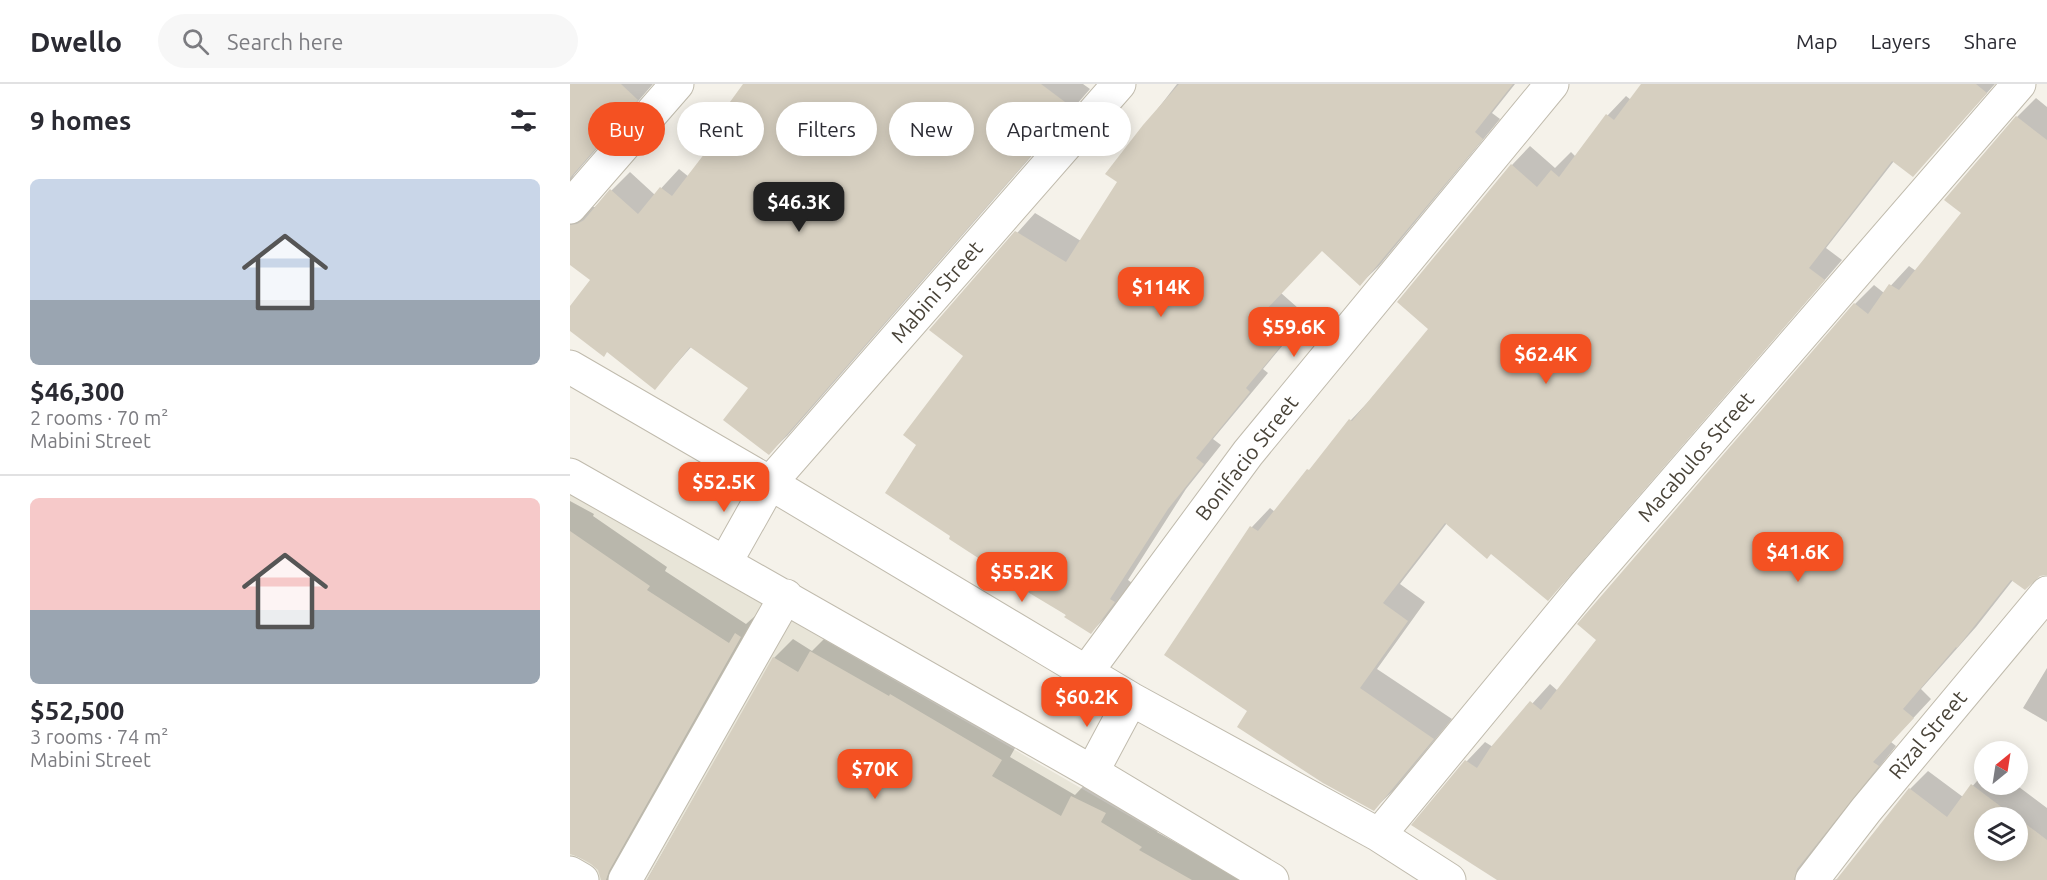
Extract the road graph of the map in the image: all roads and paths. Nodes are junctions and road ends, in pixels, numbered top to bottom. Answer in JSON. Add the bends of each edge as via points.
{"nodes":[{"id":1,"x":677,"y":84,"type":"edge"},
{"id":2,"x":1119,"y":84,"type":"edge"},
{"id":3,"x":1552,"y":84,"type":"edge"},
{"id":4,"x":2019,"y":84,"type":"edge"},
{"id":5,"x":570,"y":207,"type":"edge"},
{"id":6,"x":570,"y":367,"type":"edge"},
{"id":7,"x":570,"y":475,"type":"edge"},
{"id":8,"x":765,"y":493,"type":"junction"},
{"id":9,"x":729,"y":556,"type":"junction"},
{"id":10,"x":2047,"y":593,"type":"edge"},
{"id":11,"x":786,"y":596,"type":"junction"},
{"id":12,"x":1087,"y":672,"type":"junction"},
{"id":13,"x":1126,"y":709,"type":"junction"},
{"id":14,"x":1095,"y":767,"type":"junction"},
{"id":15,"x":1379,"y":835,"type":"junction"},
{"id":16,"x":570,"y":873,"type":"edge"},
{"id":17,"x":582,"y":880,"type":"edge"},
{"id":18,"x":626,"y":880,"type":"edge"},
{"id":19,"x":1272,"y":880,"type":"edge"},
{"id":20,"x":1449,"y":880,"type":"edge"},
{"id":21,"x":1812,"y":880,"type":"edge"}],
"edges":[{"from":1,"to":5,"type":"street"},
{"from":2,"to":8,"type":"street","name":"Mabini Street"},
{"from":3,"to":12,"type":"street","name":"Bonifacio Street","via":[[1248,453]]},
{"from":4,"to":15,"type":"street","name":"Macabulos Street","via":[[1586,584]]},
{"from":6,"to":8,"type":"street"},
{"from":7,"to":9,"type":"street"},
{"from":8,"to":9,"type":"street","name":"Mabini Street"},
{"from":8,"to":12,"type":"street"},
{"from":9,"to":11,"type":"street"},
{"from":10,"to":21,"type":"street","name":"Rizal Street"},
{"from":11,"to":14,"type":"street"},
{"from":11,"to":18,"type":"street"},
{"from":12,"to":13,"type":"street"},
{"from":13,"to":14,"type":"street"},
{"from":13,"to":15,"type":"street"},
{"from":14,"to":19,"type":"street"},
{"from":15,"to":20,"type":"street"},
{"from":16,"to":17,"type":"street"}]}
